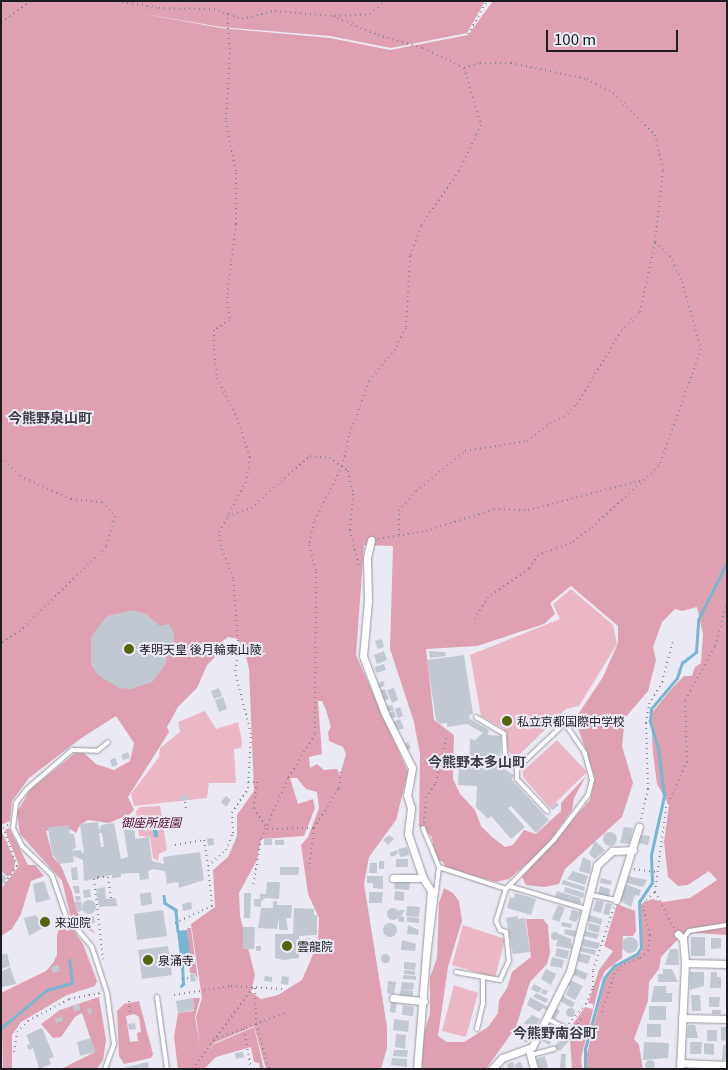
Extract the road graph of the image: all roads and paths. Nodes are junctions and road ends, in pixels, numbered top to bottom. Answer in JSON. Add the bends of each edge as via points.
{"nodes":[{"id":1,"x":31,"y":1,"type":"edge"},
{"id":2,"x":117,"y":1,"type":"edge"},
{"id":3,"x":385,"y":1,"type":"edge"},
{"id":4,"x":487,"y":1,"type":"edge"},
{"id":5,"x":227,"y":13,"type":"junction"},
{"id":6,"x":333,"y":16,"type":"junction"},
{"id":7,"x":1,"y":22,"type":"edge"},
{"id":8,"x":468,"y":34,"type":"dead end"},
{"id":9,"x":464,"y":68,"type":"junction"},
{"id":10,"x":655,"y":242,"type":"junction"},
{"id":11,"x":1,"y":457,"type":"edge"},
{"id":12,"x":342,"y":466,"type":"junction"},
{"id":13,"x":644,"y":480,"type":"junction"},
{"id":14,"x":228,"y":516,"type":"junction"},
{"id":15,"x":399,"y":535,"type":"junction"},
{"id":16,"x":371,"y":540,"type":"joint"},
{"id":17,"x":367,"y":579,"type":"junction"},
{"id":18,"x":727,"y":602,"type":"edge"},
{"id":19,"x":475,"y":619,"type":"dead end"},
{"id":20,"x":673,"y":641,"type":"dead end"},
{"id":21,"x":1,"y":643,"type":"edge"},
{"id":22,"x":476,"y":717,"type":"dead end"},
{"id":23,"x":447,"y":735,"type":"dead end"},
{"id":24,"x":108,"y":742,"type":"dead end"},
{"id":25,"x":341,"y":768,"type":"dead end"},
{"id":26,"x":517,"y":768,"type":"junction"},
{"id":27,"x":248,"y":782,"type":"junction"},
{"id":28,"x":185,"y":802,"type":"dead end"},
{"id":29,"x":186,"y":810,"type":"dead end"},
{"id":30,"x":547,"y":811,"type":"dead end"},
{"id":31,"x":639,"y":826,"type":"joint"},
{"id":32,"x":3,"y":828,"type":"dead end"},
{"id":33,"x":314,"y":828,"type":"junction"},
{"id":34,"x":423,"y":828,"type":"joint"},
{"id":35,"x":267,"y":829,"type":"junction"},
{"id":36,"x":175,"y":845,"type":"dead end"},
{"id":37,"x":633,"y":850,"type":"junction"},
{"id":38,"x":208,"y":866,"type":"junction"},
{"id":39,"x":439,"y":867,"type":"junction"},
{"id":40,"x":629,"y":868,"type":"junction"},
{"id":41,"x":309,"y":869,"type":"dead end"},
{"id":42,"x":655,"y":872,"type":"junction"},
{"id":43,"x":393,"y":878,"type":"dead end"},
{"id":44,"x":423,"y":878,"type":"junction"},
{"id":45,"x":1,"y":880,"type":"edge"},
{"id":46,"x":253,"y":887,"type":"dead end"},
{"id":47,"x":508,"y":888,"type":"junction"},
{"id":48,"x":654,"y":892,"type":"junction"},
{"id":49,"x":592,"y":895,"type":"junction"},
{"id":50,"x":106,"y":897,"type":"dead end"},
{"id":51,"x":616,"y":900,"type":"junction"},
{"id":52,"x":588,"y":909,"type":"junction"},
{"id":53,"x":668,"y":921,"type":"dead end"},
{"id":54,"x":175,"y":923,"type":"dead end"},
{"id":55,"x":727,"y":925,"type":"edge"},
{"id":56,"x":680,"y":936,"type":"joint"},
{"id":57,"x":685,"y":963,"type":"junction"},
{"id":58,"x":727,"y":964,"type":"edge"},
{"id":59,"x":104,"y":967,"type":"dead end"},
{"id":60,"x":424,"y":971,"type":"junction"},
{"id":61,"x":456,"y":972,"type":"dead end"},
{"id":62,"x":190,"y":978,"type":"dead end"},
{"id":63,"x":183,"y":979,"type":"dead end"},
{"id":64,"x":483,"y":979,"type":"junction"},
{"id":65,"x":254,"y":986,"type":"junction"},
{"id":66,"x":282,"y":989,"type":"dead end"},
{"id":67,"x":107,"y":993,"type":"junction"},
{"id":68,"x":174,"y":995,"type":"dead end"},
{"id":69,"x":157,"y":997,"type":"dead end"},
{"id":70,"x":394,"y":998,"type":"dead end"},
{"id":71,"x":129,"y":1001,"type":"dead end"},
{"id":72,"x":424,"y":1001,"type":"junction"},
{"id":73,"x":285,"y":1012,"type":"dead end"},
{"id":74,"x":602,"y":1012,"type":"dead end"},
{"id":75,"x":130,"y":1014,"type":"dead end"},
{"id":76,"x":480,"y":1016,"type":"junction"},
{"id":77,"x":584,"y":1016,"type":"dead end"},
{"id":78,"x":487,"y":1018,"type":"dead end"},
{"id":79,"x":546,"y":1018,"type":"junction"},
{"id":80,"x":682,"y":1018,"type":"junction"},
{"id":81,"x":727,"y":1020,"type":"edge"},
{"id":82,"x":256,"y":1024,"type":"junction"},
{"id":83,"x":244,"y":1028,"type":"junction"},
{"id":84,"x":565,"y":1028,"type":"joint"},
{"id":85,"x":477,"y":1029,"type":"dead end"},
{"id":86,"x":574,"y":1036,"type":"dead end"},
{"id":87,"x":212,"y":1041,"type":"junction"},
{"id":88,"x":554,"y":1049,"type":"dead end"},
{"id":89,"x":14,"y":1052,"type":"dead end"},
{"id":90,"x":530,"y":1052,"type":"junction"},
{"id":91,"x":727,"y":1065,"type":"edge"},
{"id":92,"x":680,"y":1066,"type":"edge"},
{"id":93,"x":494,"y":1068,"type":"edge"},
{"id":94,"x":105,"y":1069,"type":"edge"},
{"id":95,"x":167,"y":1069,"type":"edge"},
{"id":96,"x":193,"y":1069,"type":"edge"},
{"id":97,"x":251,"y":1069,"type":"edge"},
{"id":98,"x":269,"y":1069,"type":"edge"},
{"id":99,"x":416,"y":1069,"type":"edge"},
{"id":100,"x":534,"y":1069,"type":"edge"}],
"edges":[{"from":1,"to":7,"type":"path"},
{"from":2,"to":5,"type":"path","via":[[159,8],[214,9]]},
{"from":3,"to":6,"type":"path","via":[[370,14]]},
{"from":4,"to":8,"type":"path"},
{"from":5,"to":6,"type":"path","via":[[242,19],[275,11]]},
{"from":5,"to":14,"type":"path","via":[[230,52],[226,120],[236,173],[236,224],[227,297],[230,320],[214,330],[217,378],[237,418],[250,457],[246,482]]},
{"from":6,"to":9,"type":"path","via":[[378,35],[423,48]]},
{"from":9,"to":10,"type":"path","via":[[480,62],[511,62],[587,79],[614,93],[655,136],[663,170]]},
{"from":9,"to":12,"type":"path","via":[[480,125],[459,171],[420,226],[410,256],[406,328],[395,349],[369,381]]},
{"from":10,"to":13,"type":"path","via":[[670,256],[682,282],[701,349],[659,466]]},
{"from":10,"to":15,"type":"path","via":[[640,312],[621,331],[577,404],[564,417],[550,423],[527,441],[465,451],[416,492],[399,511]]},
{"from":11,"to":21,"type":"path","via":[[20,476],[71,499],[102,502],[116,516],[106,547],[20,631]]},
{"from":12,"to":14,"type":"path","via":[[329,458],[310,456],[251,508]]},
{"from":12,"to":17,"type":"path","via":[[348,471],[353,494],[350,530],[354,556]]},
{"from":12,"to":35,"type":"path","via":[[314,522],[309,545],[316,572],[315,734],[288,778]]},
{"from":13,"to":15,"type":"path","via":[[528,510],[494,509],[426,531]]},
{"from":13,"to":19,"type":"path","via":[[571,544],[538,555],[529,569],[488,596]]},
{"from":14,"to":27,"type":"path","via":[[219,532],[233,578],[239,651],[235,671],[251,734]]},
{"from":15,"to":16,"type":"path"},
{"from":16,"to":17,"type":"street","via":[[366,558]]},
{"from":17,"to":44,"type":"street","via":[[363,656],[385,714],[412,768],[407,795],[411,808],[408,834]]},
{"from":18,"to":42,"type":"path","via":[[715,646],[685,700],[687,762],[666,808]]},
{"from":20,"to":31,"type":"path","via":[[662,682],[649,704],[646,723],[648,789]]},
{"from":22,"to":26,"type":"lane","via":[[504,734],[505,756]]},
{"from":23,"to":34,"type":"path","via":[[436,783],[426,798]]},
{"from":24,"to":67,"type":"lane","via":[[98,751],[72,750],[27,789],[16,803],[13,828],[22,846],[52,876],[66,916],[92,947]]},
{"from":25,"to":33,"type":"path","via":[[339,788]]},
{"from":26,"to":30,"type":"lane","via":[[518,779]]},
{"from":26,"to":47,"type":"lane","via":[[565,723],[585,753],[592,780],[588,795],[554,840]]},
{"from":27,"to":35,"type":"path","via":[[257,782],[254,808]]},
{"from":27,"to":38,"type":"path","via":[[232,813],[233,833],[226,850]]},
{"from":28,"to":29,"type":"path"},
{"from":31,"to":37,"type":"street"},
{"from":32,"to":45,"type":"path","via":[[17,866],[5,883]]},
{"from":33,"to":35,"type":"path"},
{"from":33,"to":41,"type":"path","via":[[309,845]]},
{"from":34,"to":39,"type":"lane"},
{"from":35,"to":46,"type":"path","via":[[261,839]]},
{"from":36,"to":38,"type":"path","via":[[204,840]]},
{"from":37,"to":40,"type":"street"},
{"from":37,"to":49,"type":"street","via":[[618,849],[603,857],[597,865]]},
{"from":38,"to":54,"type":"path","via":[[212,906]]},
{"from":39,"to":47,"type":"lane"},
{"from":39,"to":60,"type":"lane","via":[[430,959]]},
{"from":40,"to":42,"type":"path"},
{"from":40,"to":51,"type":"street"},
{"from":42,"to":48,"type":"path"},
{"from":43,"to":44,"type":"street"},
{"from":44,"to":60,"type":"street","via":[[431,891]]},
{"from":47,"to":52,"type":"lane"},
{"from":47,"to":64,"type":"lane","via":[[496,920],[500,930],[506,932],[509,961],[500,980]]},
{"from":48,"to":53,"type":"path"},
{"from":48,"to":74,"type":"path","via":[[643,907],[650,935],[648,951],[624,964],[614,974]]},
{"from":49,"to":51,"type":"lane"},
{"from":49,"to":52,"type":"street"},
{"from":50,"to":59,"type":"path","via":[[111,898],[108,877],[94,879]]},
{"from":51,"to":84,"type":"path","via":[[593,970],[593,986],[586,1004]]},
{"from":52,"to":79,"type":"street","via":[[570,971]]},
{"from":55,"to":56,"type":"lane","via":[[689,931]]},
{"from":56,"to":57,"type":"street"},
{"from":57,"to":58,"type":"street"},
{"from":57,"to":80,"type":"street"},
{"from":60,"to":72,"type":"street"},
{"from":61,"to":64,"type":"lane"},
{"from":62,"to":63,"type":"path"},
{"from":64,"to":76,"type":"lane"},
{"from":65,"to":66,"type":"path"},
{"from":65,"to":68,"type":"path","via":[[231,986]]},
{"from":65,"to":82,"type":"path"},
{"from":65,"to":87,"type":"path"},
{"from":67,"to":89,"type":"path","via":[[69,999],[45,1010],[17,1032]]},
{"from":67,"to":94,"type":"lane","via":[[114,1044]]},
{"from":69,"to":95,"type":"lane"},
{"from":70,"to":72,"type":"street"},
{"from":71,"to":75,"type":"path"},
{"from":72,"to":99,"type":"street","via":[[416,1046]]},
{"from":73,"to":82,"type":"path"},
{"from":76,"to":78,"type":"lane"},
{"from":76,"to":85,"type":"lane"},
{"from":77,"to":86,"type":"path","via":[[571,1034]]},
{"from":79,"to":84,"type":"lane"},
{"from":79,"to":90,"type":"street"},
{"from":80,"to":81,"type":"street"},
{"from":80,"to":92,"type":"street"},
{"from":82,"to":83,"type":"path"},
{"from":82,"to":98,"type":"path"},
{"from":83,"to":87,"type":"path"},
{"from":83,"to":97,"type":"path"},
{"from":87,"to":96,"type":"path"},
{"from":88,"to":90,"type":"lane"},
{"from":90,"to":93,"type":"street","via":[[515,1052]]},
{"from":90,"to":100,"type":"street"},
{"from":91,"to":92,"type":"street"}]}
